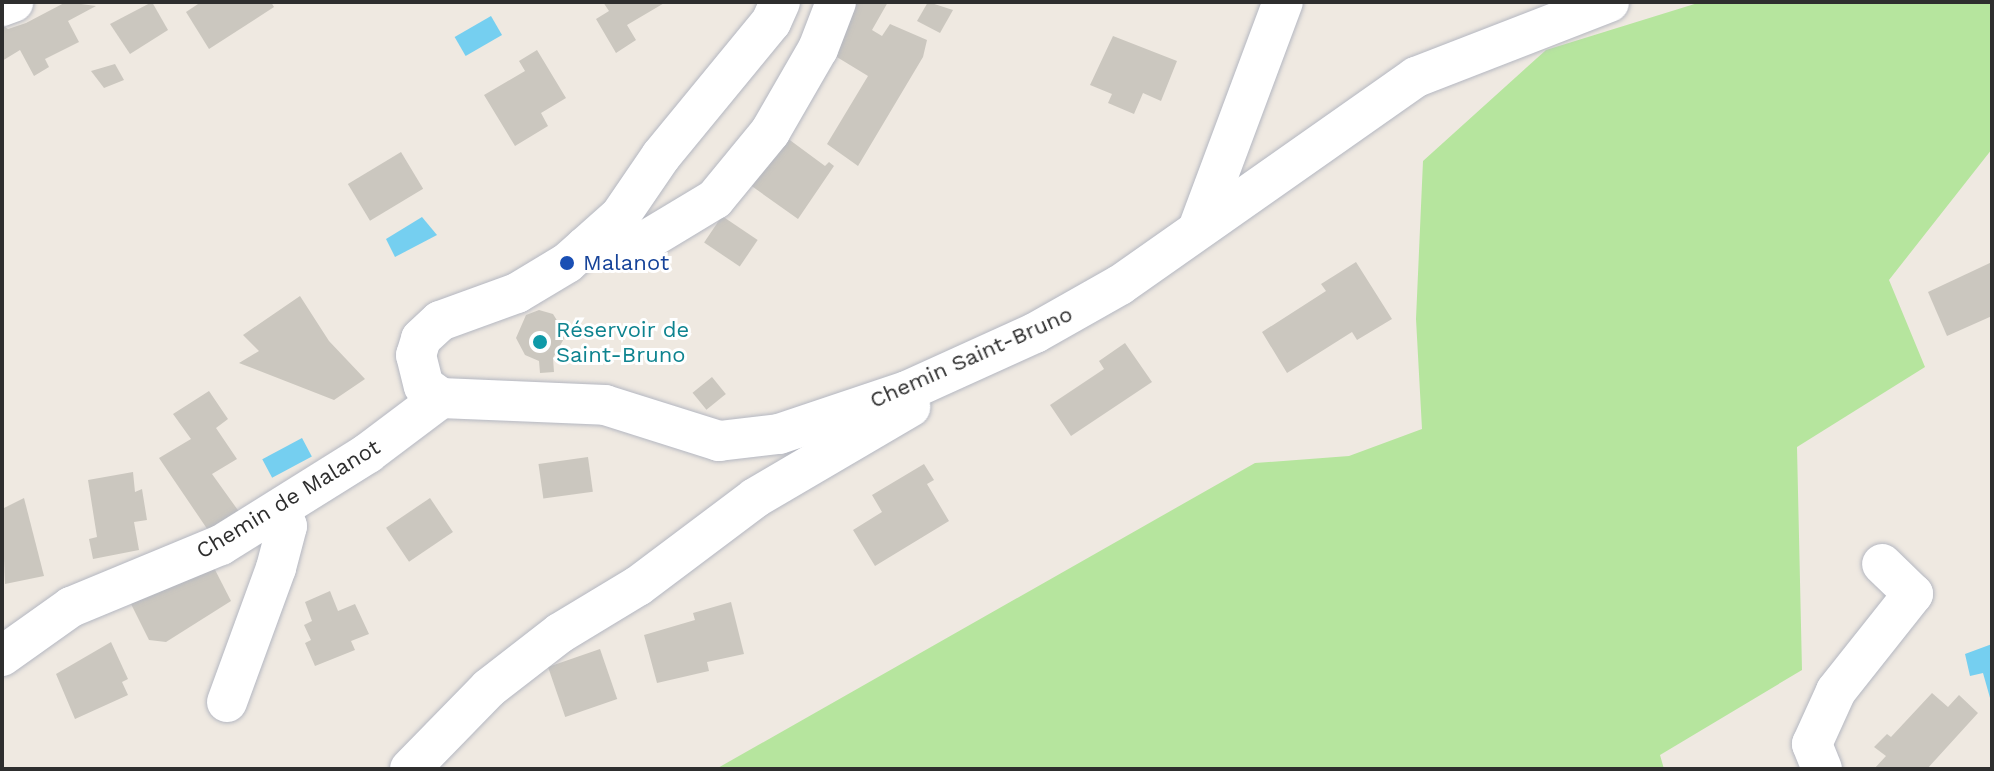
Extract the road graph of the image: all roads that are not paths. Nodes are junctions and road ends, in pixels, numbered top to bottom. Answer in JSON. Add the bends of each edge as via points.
{"nodes":[{"id":1,"x":13,"y":2,"type":"edge"},
{"id":2,"x":780,"y":2,"type":"edge"},
{"id":3,"x":836,"y":2,"type":"edge"},
{"id":4,"x":1283,"y":2,"type":"edge"},
{"id":5,"x":1609,"y":2,"type":"edge"},
{"id":6,"x":2,"y":6,"type":"edge"},
{"id":7,"x":1198,"y":229,"type":"junction"},
{"id":8,"x":585,"y":247,"type":"junction"},
{"id":9,"x":928,"y":381,"type":"junction"},
{"id":10,"x":441,"y":398,"type":"junction"},
{"id":11,"x":280,"y":509,"type":"junction"},
{"id":12,"x":1882,"y":564,"type":"dead end"},
{"id":13,"x":2,"y":656,"type":"edge"},
{"id":14,"x":227,"y":702,"type":"dead end"},
{"id":15,"x":410,"y":769,"type":"edge"},
{"id":16,"x":1822,"y":769,"type":"edge"}],
"edges":[{"from":1,"to":6,"type":"street"},
{"from":2,"to":8,"type":"street","via":[[771,22],[661,156],[620,216]]},
{"from":3,"to":8,"type":"street","via":[[818,49],[770,132],[715,199],[642,243]]},
{"from":4,"to":7,"type":"street"},
{"from":5,"to":7,"type":"street","name":"Chemin Saint-Bruno","via":[[1416,77]]},
{"from":7,"to":9,"type":"street","name":"Chemin Saint-Bruno","via":[[1120,285],[1035,333]]},
{"from":8,"to":10,"type":"street","via":[[517,293],[440,321],[421,339],[418,370],[424,386]]},
{"from":9,"to":10,"type":"street","name":"Chemin Saint-Bruno","via":[[779,434],[719,441],[605,405]]},
{"from":9,"to":15,"type":"street","via":[[926,396],[882,427],[755,498],[638,586],[560,633],[489,688]]},
{"from":10,"to":11,"type":"street","name":"Chemin de Malanot"},
{"from":11,"to":13,"type":"street","name":"Chemin de Malanot","via":[[221,545],[71,607]]},
{"from":11,"to":14,"type":"street","via":[[287,526],[276,568]]},
{"from":12,"to":16,"type":"street","via":[[1913,594],[1836,691],[1812,744]]}]}
